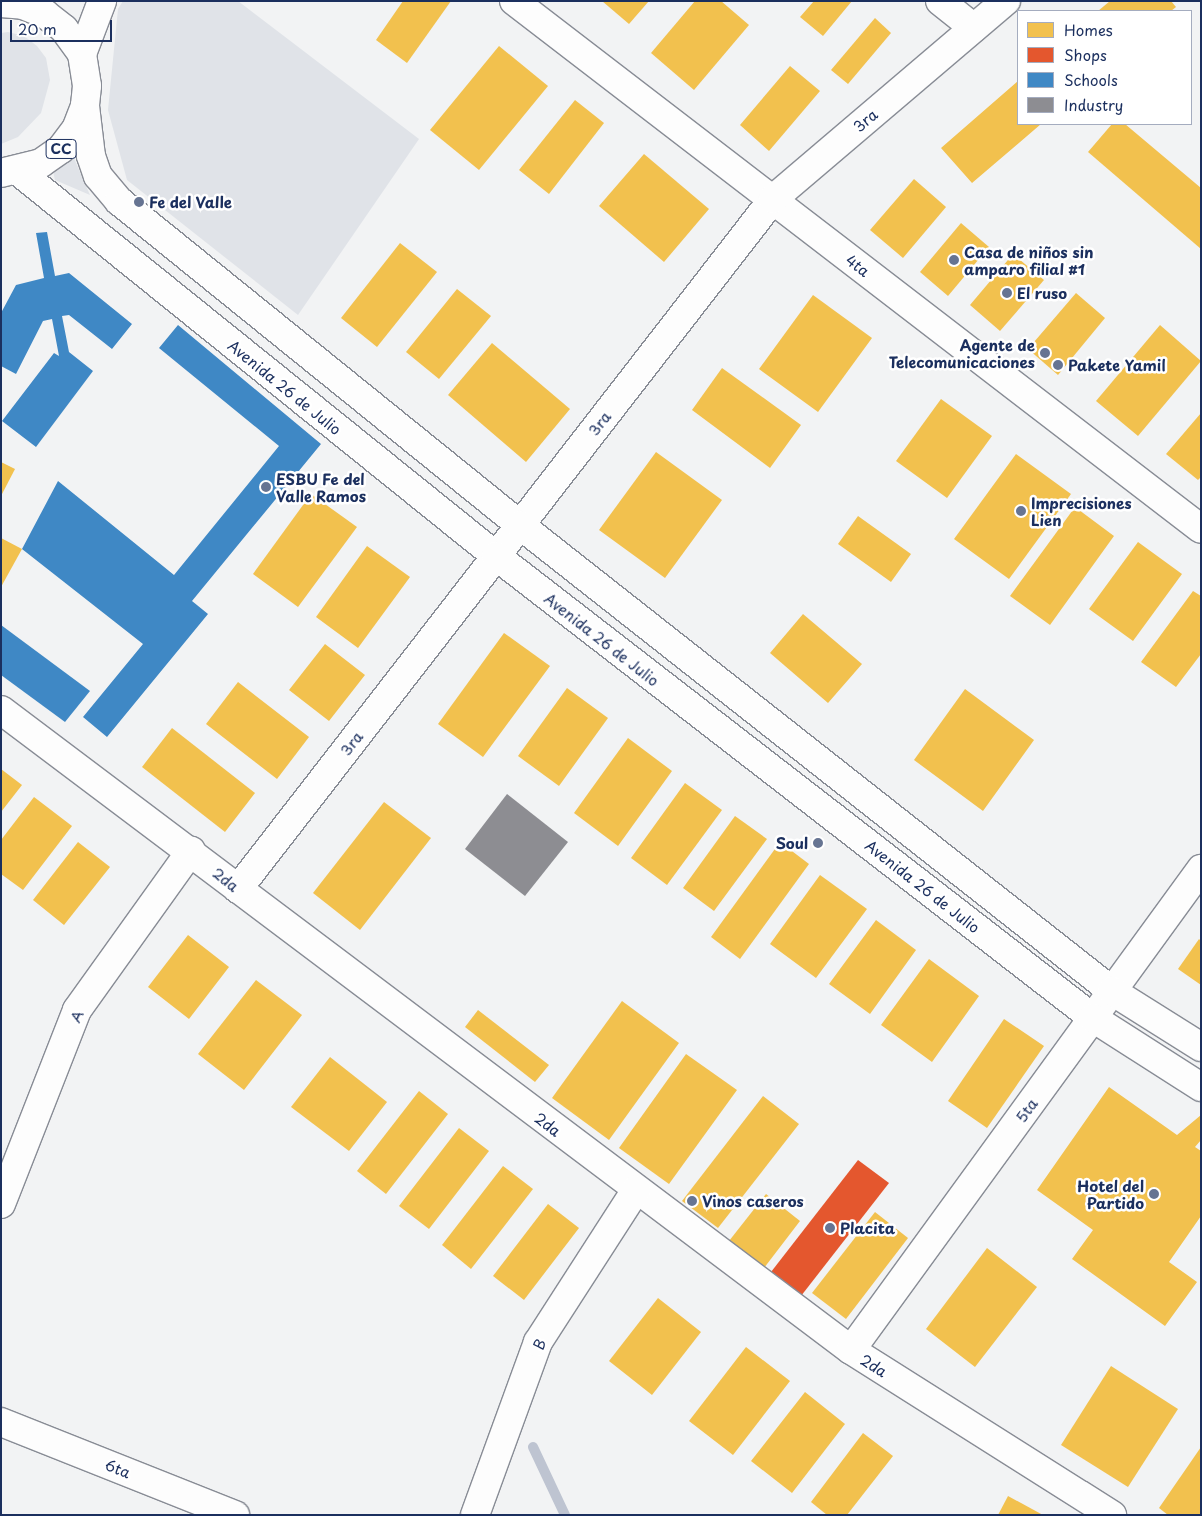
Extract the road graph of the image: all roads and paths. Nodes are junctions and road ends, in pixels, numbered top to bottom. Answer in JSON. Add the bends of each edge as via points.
{"nodes":[{"id":1,"x":102,"y":1,"type":"edge"},
{"id":2,"x":514,"y":1,"type":"edge"},
{"id":3,"x":940,"y":1,"type":"edge"},
{"id":4,"x":1006,"y":1,"type":"edge"},
{"id":5,"x":1,"y":3,"type":"edge"},
{"id":6,"x":974,"y":28,"type":"junction"},
{"id":7,"x":82,"y":54,"type":"junction"},
{"id":8,"x":85,"y":106,"type":"junction"},
{"id":9,"x":6,"y":173,"type":"edge"},
{"id":10,"x":773,"y":199,"type":"junction"},
{"id":11,"x":520,"y":525,"type":"junction"},
{"id":12,"x":1201,"y":529,"type":"edge"},
{"id":13,"x":496,"y":556,"type":"junction"},
{"id":14,"x":1,"y":710,"type":"edge"},
{"id":15,"x":191,"y":851,"type":"junction"},
{"id":16,"x":1201,"y":869,"type":"edge"},
{"id":17,"x":238,"y":889,"type":"junction"},
{"id":18,"x":1112,"y":991,"type":"junction"},
{"id":19,"x":1093,"y":1018,"type":"junction"},
{"id":20,"x":1201,"y":1047,"type":"edge"},
{"id":21,"x":1201,"y":1088,"type":"edge"},
{"id":22,"x":636,"y":1190,"type":"junction"},
{"id":23,"x":1,"y":1204,"type":"edge"},
{"id":24,"x":851,"y":1350,"type":"junction"},
{"id":25,"x":1,"y":1422,"type":"edge"},
{"id":26,"x":235,"y":1515,"type":"edge"},
{"id":27,"x":475,"y":1515,"type":"edge"},
{"id":28,"x":1112,"y":1515,"type":"edge"}],
"edges":[{"from":1,"to":7,"type":"street","number":"CC"},
{"from":2,"to":10,"type":"street","name":"4ta"},
{"from":3,"to":6,"type":"street"},
{"from":4,"to":6,"type":"street","name":"3ra"},
{"from":5,"to":7,"type":"street","number":"CC","via":[[23,5],[46,14],[64,29]]},
{"from":6,"to":10,"type":"street","name":"3ra"},
{"from":7,"to":8,"type":"street","number":"CC","via":[[87,86]]},
{"from":8,"to":9,"type":"street","number":"CC","via":[[76,129],[61,149],[41,163]]},
{"from":8,"to":11,"type":"street","via":[[98,176],[119,201]]},
{"from":9,"to":13,"type":"street","name":"Avenida 26 de Julio"},
{"from":10,"to":11,"type":"street","name":"3ra"},
{"from":10,"to":12,"type":"street","name":"4ta"},
{"from":11,"to":13,"type":"street","name":"3ra"},
{"from":11,"to":18,"type":"street"},
{"from":13,"to":17,"type":"street","name":"3ra"},
{"from":13,"to":19,"type":"street","name":"Avenida 26 de Julio"},
{"from":14,"to":15,"type":"street","name":"2da"},
{"from":15,"to":17,"type":"street","name":"2da"},
{"from":15,"to":23,"type":"street","name":"A","via":[[77,1010]]},
{"from":16,"to":18,"type":"street","name":"5ta"},
{"from":17,"to":22,"type":"street","name":"2da"},
{"from":18,"to":19,"type":"street","name":"5ta"},
{"from":18,"to":20,"type":"street"},
{"from":19,"to":21,"type":"street","name":"Avenida 26 de Julio"},
{"from":19,"to":24,"type":"street","name":"5ta"},
{"from":22,"to":24,"type":"street","name":"2da"},
{"from":22,"to":27,"type":"street","name":"B","via":[[538,1342]]},
{"from":24,"to":28,"type":"street","name":"2da"},
{"from":25,"to":26,"type":"street","name":"6ta"}]}
